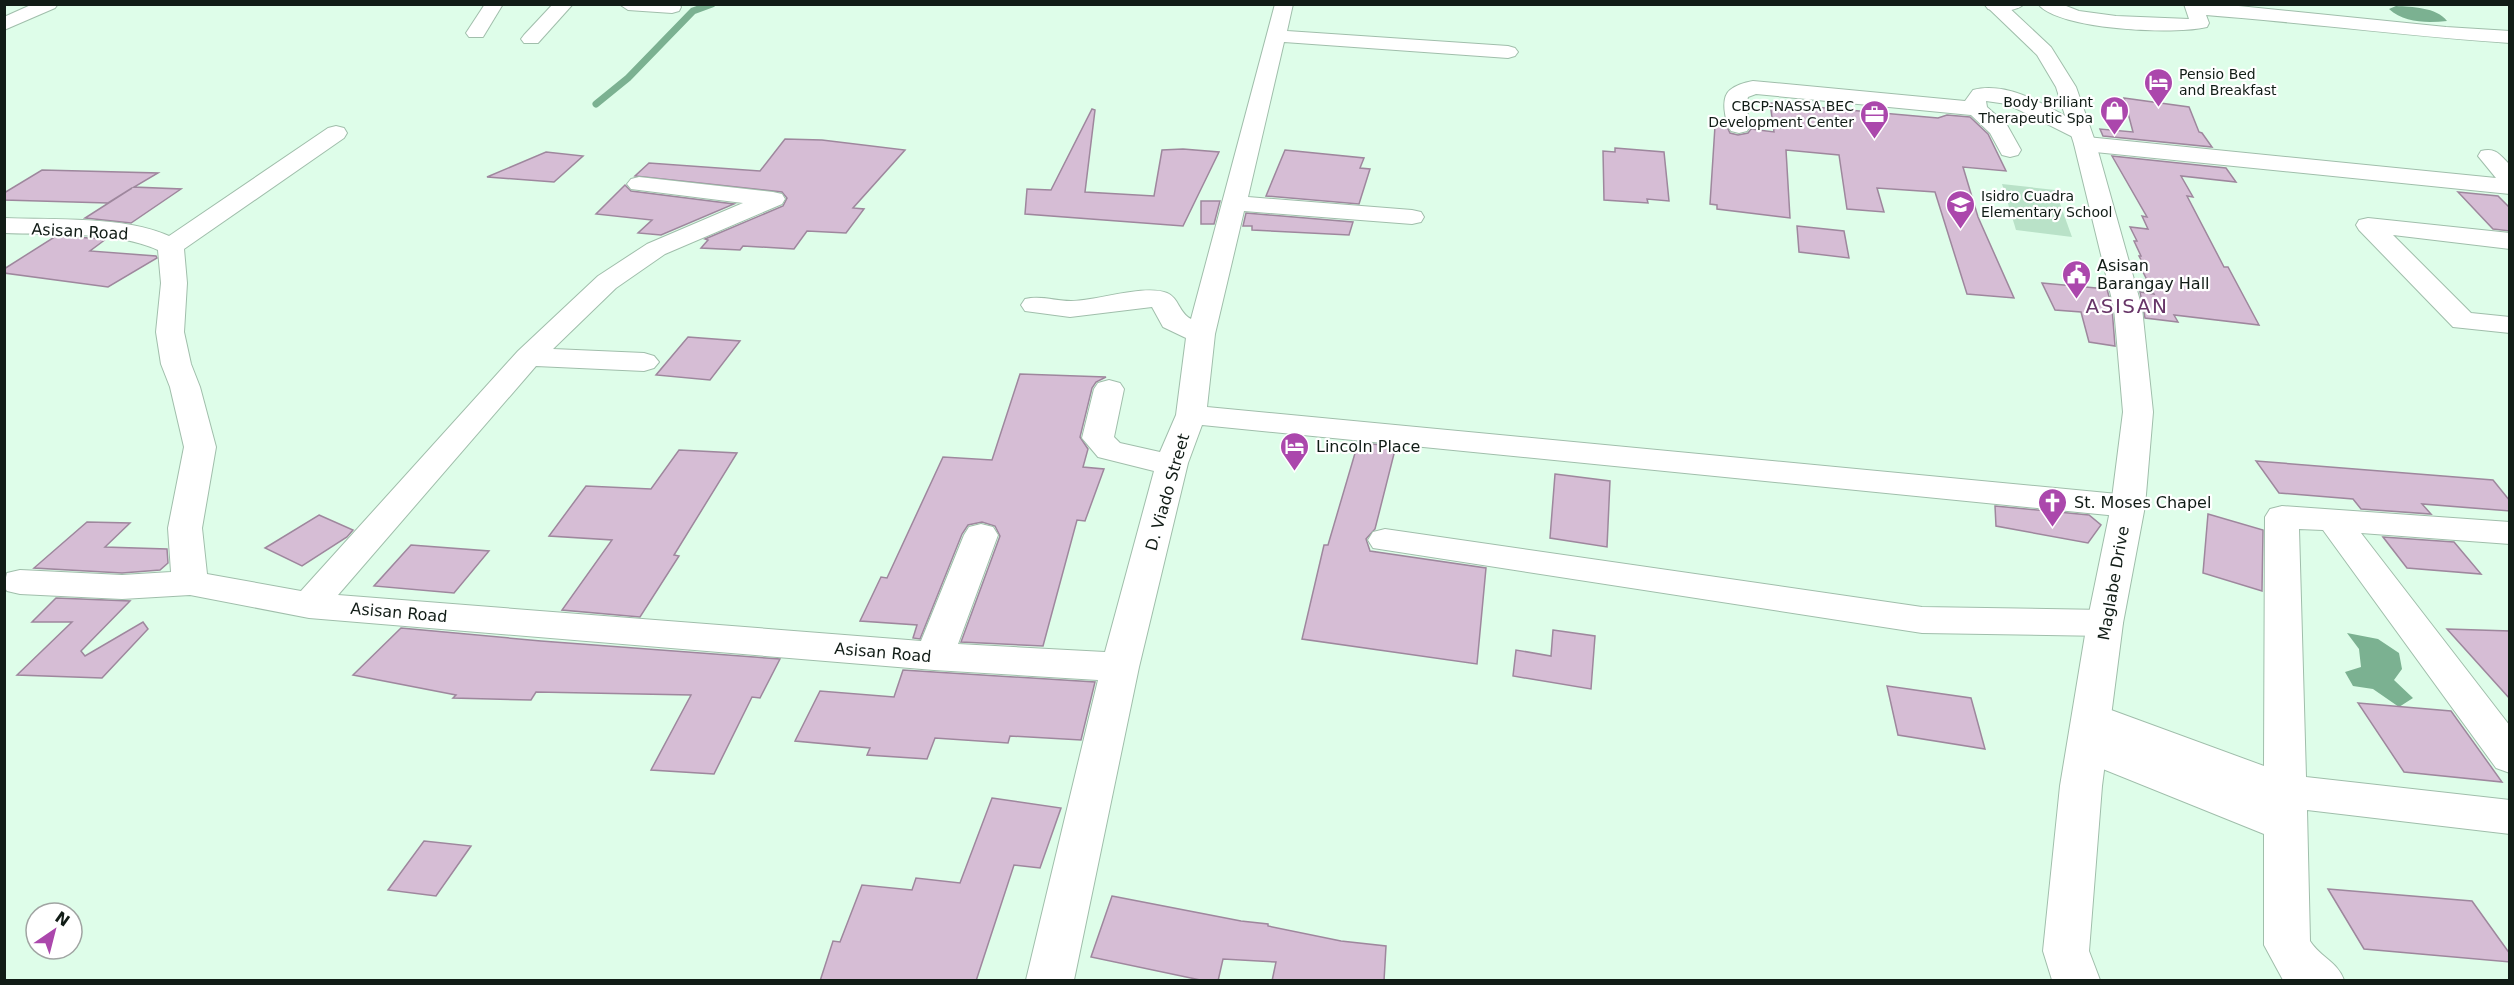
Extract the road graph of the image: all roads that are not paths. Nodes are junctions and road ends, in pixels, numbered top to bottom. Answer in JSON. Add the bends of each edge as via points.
{"nodes":[{"id":1,"x":49,"y":4,"type":"edge"},
{"id":2,"x":494,"y":4,"type":"edge"},
{"id":3,"x":564,"y":4,"type":"edge"},
{"id":4,"x":628,"y":4,"type":"edge"},
{"id":5,"x":1284,"y":4,"type":"edge"},
{"id":6,"x":2015,"y":4,"type":"edge"},
{"id":7,"x":2047,"y":4,"type":"edge"},
{"id":8,"x":1993,"y":5,"type":"edge"},
{"id":9,"x":672,"y":6,"type":"dead end"},
{"id":10,"x":2194,"y":6,"type":"edge"},
{"id":11,"x":2232,"y":11,"type":"junction"},
{"id":12,"x":2335,"y":20,"type":"junction"},
{"id":13,"x":2299,"y":23,"type":"dead end"},
{"id":14,"x":4,"y":24,"type":"edge"},
{"id":15,"x":2352,"y":32,"type":"dead end"},
{"id":16,"x":476,"y":33,"type":"dead end"},
{"id":17,"x":1275,"y":36,"type":"junction"},
{"id":18,"x":2510,"y":37,"type":"edge"},
{"id":19,"x":531,"y":39,"type":"dead end"},
{"id":20,"x":1508,"y":52,"type":"dead end"},
{"id":21,"x":1977,"y":109,"type":"junction"},
{"id":22,"x":1738,"y":126,"type":"dead end"},
{"id":23,"x":336,"y":133,"type":"dead end"},
{"id":24,"x":2082,"y":139,"type":"junction"},
{"id":25,"x":2010,"y":150,"type":"dead end"},
{"id":26,"x":2510,"y":158,"type":"edge"},
{"id":27,"x":2510,"y":180,"type":"edge"},
{"id":28,"x":639,"y":184,"type":"dead end"},
{"id":29,"x":2510,"y":187,"type":"edge"},
{"id":30,"x":1234,"y":203,"type":"junction"},
{"id":31,"x":1412,"y":217,"type":"dead end"},
{"id":32,"x":4,"y":225,"type":"edge"},
{"id":33,"x":2510,"y":241,"type":"edge"},
{"id":34,"x":171,"y":246,"type":"junction"},
{"id":35,"x":1035,"y":305,"type":"dead end"},
{"id":36,"x":2510,"y":326,"type":"edge"},
{"id":37,"x":1201,"y":334,"type":"junction"},
{"id":38,"x":528,"y":357,"type":"junction"},
{"id":39,"x":644,"y":362,"type":"dead end"},
{"id":40,"x":1109,"y":389,"type":"dead end"},
{"id":41,"x":1191,"y":415,"type":"junction"},
{"id":42,"x":1172,"y":463,"type":"junction"},
{"id":43,"x":2128,"y":506,"type":"junction"},
{"id":44,"x":2333,"y":520,"type":"junction"},
{"id":45,"x":2510,"y":533,"type":"edge"},
{"id":46,"x":981,"y":535,"type":"dead end"},
{"id":47,"x":1385,"y":540,"type":"dead end"},
{"id":48,"x":20,"y":582,"type":"dead end"},
{"id":49,"x":190,"y":583,"type":"junction"},
{"id":50,"x":309,"y":605,"type":"junction"},
{"id":51,"x":2105,"y":623,"type":"junction"},
{"id":52,"x":934,"y":656,"type":"junction"},
{"id":53,"x":1120,"y":667,"type":"junction"},
{"id":54,"x":2090,"y":732,"type":"junction"},
{"id":55,"x":2510,"y":757,"type":"edge"},
{"id":56,"x":2286,"y":808,"type":"junction"},
{"id":57,"x":2510,"y":817,"type":"edge"},
{"id":58,"x":1050,"y":981,"type":"edge"},
{"id":59,"x":2076,"y":981,"type":"edge"},
{"id":60,"x":2320,"y":981,"type":"edge"}],
"edges":[{"from":1,"to":14,"type":"street"},
{"from":2,"to":16,"type":"street"},
{"from":3,"to":19,"type":"street"},
{"from":4,"to":9,"type":"street"},
{"from":5,"to":17,"type":"street","name":"D. Viado Street"},
{"from":6,"to":8,"type":"street"},
{"from":7,"to":10,"type":"street","via":[[2056,12],[2077,17],[2191,25],[2200,23]]},
{"from":8,"to":24,"type":"street","name":"Maglabe Drive","via":[[2030,34],[2052,60],[2066,86]]},
{"from":10,"to":11,"type":"street"},
{"from":11,"to":12,"type":"street"},
{"from":11,"to":13,"type":"street","via":[[2243,17]]},
{"from":12,"to":15,"type":"street"},
{"from":12,"to":18,"type":"street"},
{"from":17,"to":20,"type":"street"},
{"from":17,"to":30,"type":"street","name":"D. Viado Street"},
{"from":21,"to":22,"type":"street","via":[[1753,87],[1738,94]]},
{"from":21,"to":24,"type":"street","via":[[1975,99],[1980,94],[2012,98]]},
{"from":21,"to":25,"type":"street","via":[[1999,130]]},
{"from":23,"to":34,"type":"street"},
{"from":24,"to":29,"type":"street"},
{"from":24,"to":43,"type":"street","name":"Maglabe Drive","via":[[2128,308],[2138,412]]},
{"from":26,"to":27,"type":"street","via":[[2489,156]]},
{"from":28,"to":38,"type":"street","via":[[773,199],[656,249],[607,282]]},
{"from":30,"to":31,"type":"street"},
{"from":30,"to":37,"type":"street","name":"D. Viado Street"},
{"from":32,"to":34,"type":"street","name":"Asisan Road","via":[[117,231],[147,235]]},
{"from":33,"to":36,"type":"street","via":[[2368,225],[2463,321]]},
{"from":34,"to":49,"type":"street","via":[[174,283],[170,332],[200,447],[185,528]]},
{"from":35,"to":37,"type":"street","via":[[1070,309],[1159,299],[1173,321]]},
{"from":37,"to":41,"type":"street","name":"D. Viado Street"},
{"from":38,"to":39,"type":"street"},
{"from":38,"to":50,"type":"street"},
{"from":40,"to":42,"type":"street","via":[[1098,438],[1109,450]]},
{"from":41,"to":42,"type":"street","name":"D. Viado Street"},
{"from":41,"to":43,"type":"street"},
{"from":42,"to":53,"type":"street","name":"D. Viado Street"},
{"from":43,"to":51,"type":"street","name":"Maglabe Drive"},
{"from":44,"to":45,"type":"street"},
{"from":44,"to":55,"type":"street"},
{"from":44,"to":56,"type":"street","via":[[2282,517]]},
{"from":46,"to":52,"type":"street"},
{"from":47,"to":51,"type":"street","via":[[1922,620]]},
{"from":48,"to":49,"type":"street","name":"Asisan Road","via":[[122,587]]},
{"from":49,"to":50,"type":"street","name":"Asisan Road"},
{"from":50,"to":52,"type":"street","name":"Asisan Road"},
{"from":51,"to":54,"type":"street","name":"Maglabe Drive"},
{"from":52,"to":53,"type":"street","name":"Asisan Road"},
{"from":53,"to":58,"type":"street","name":"D. Viado Street"},
{"from":54,"to":56,"type":"street"},
{"from":54,"to":59,"type":"street","name":"Maglabe Drive","via":[[2081,786],[2066,951]]},
{"from":56,"to":57,"type":"street"},
{"from":56,"to":60,"type":"street","via":[[2287,945],[2301,967]]}]}
